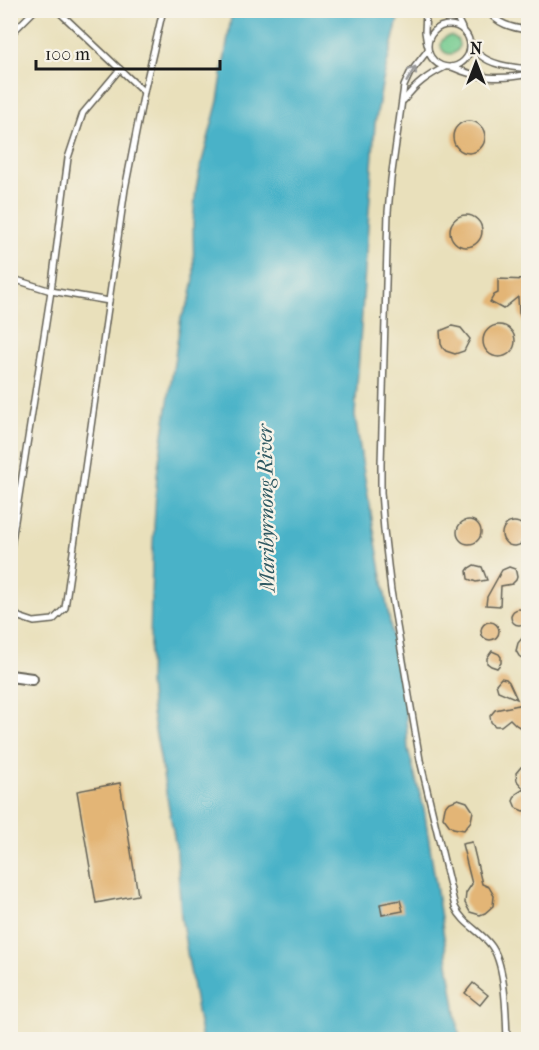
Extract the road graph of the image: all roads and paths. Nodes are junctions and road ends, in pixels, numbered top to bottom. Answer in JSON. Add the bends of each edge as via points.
{"nodes":[{"id":1,"x":35,"y":10,"type":"edge"},
{"id":2,"x":57,"y":10,"type":"edge"},
{"id":3,"x":163,"y":10,"type":"edge"},
{"id":4,"x":426,"y":10,"type":"edge"},
{"id":5,"x":453,"y":10,"type":"edge"},
{"id":6,"x":487,"y":10,"type":"edge"},
{"id":7,"x":463,"y":30,"type":"junction"},
{"id":8,"x":528,"y":30,"type":"edge"},
{"id":9,"x":10,"y":35,"type":"edge"},
{"id":10,"x":470,"y":42,"type":"junction"},
{"id":11,"x":428,"y":48,"type":"junction"},
{"id":12,"x":445,"y":67,"type":"junction"},
{"id":13,"x":452,"y":67,"type":"junction"},
{"id":14,"x":120,"y":69,"type":"junction"},
{"id":15,"x":528,"y":69,"type":"edge"},
{"id":16,"x":528,"y":74,"type":"edge"},
{"id":17,"x":144,"y":92,"type":"junction"},
{"id":18,"x":403,"y":101,"type":"junction"},
{"id":19,"x":10,"y":278,"type":"edge"},
{"id":20,"x":51,"y":291,"type":"junction"},
{"id":21,"x":109,"y":302,"type":"junction"},
{"id":22,"x":10,"y":553,"type":"edge"},
{"id":23,"x":10,"y":608,"type":"edge"},
{"id":24,"x":10,"y":676,"type":"edge"},
{"id":25,"x":32,"y":679,"type":"dead end"},
{"id":26,"x":507,"y":1040,"type":"edge"}],
"edges":[{"from":1,"to":9,"type":"lane"},
{"from":2,"to":14,"type":"lane"},
{"from":3,"to":17,"type":"lane"},
{"from":4,"to":11,"type":"lane"},
{"from":5,"to":7,"type":"lane"},
{"from":6,"to":8,"type":"lane","via":[[503,24]]},
{"from":7,"to":10,"type":"lane"},
{"from":7,"to":11,"type":"lane","via":[[444,26],[432,33]]},
{"from":10,"to":13,"type":"lane","via":[[467,58]]},
{"from":10,"to":15,"type":"lane","via":[[478,54],[490,61]]},
{"from":11,"to":12,"type":"lane","via":[[434,61]]},
{"from":18,"to":11,"type":"lane","one_way":true,"via":[[410,72]]},
{"from":12,"to":13,"type":"lane"},
{"from":12,"to":18,"type":"lane","via":[[415,85]]},
{"from":13,"to":16,"type":"lane","via":[[483,77]]},
{"from":14,"to":17,"type":"lane"},
{"from":14,"to":20,"type":"lane","via":[[82,113],[68,158]]},
{"from":17,"to":21,"type":"lane"},
{"from":18,"to":26,"type":"lane","via":[[388,212],[381,464],[384,530],[420,760],[455,907],[460,917],[492,946],[499,960]]},
{"from":19,"to":20,"type":"lane"},
{"from":20,"to":21,"type":"lane"},
{"from":20,"to":22,"type":"lane"},
{"from":21,"to":23,"type":"lane","via":[[65,608],[53,620],[34,622],[19,617]]},
{"from":24,"to":25,"type":"street"}]}
